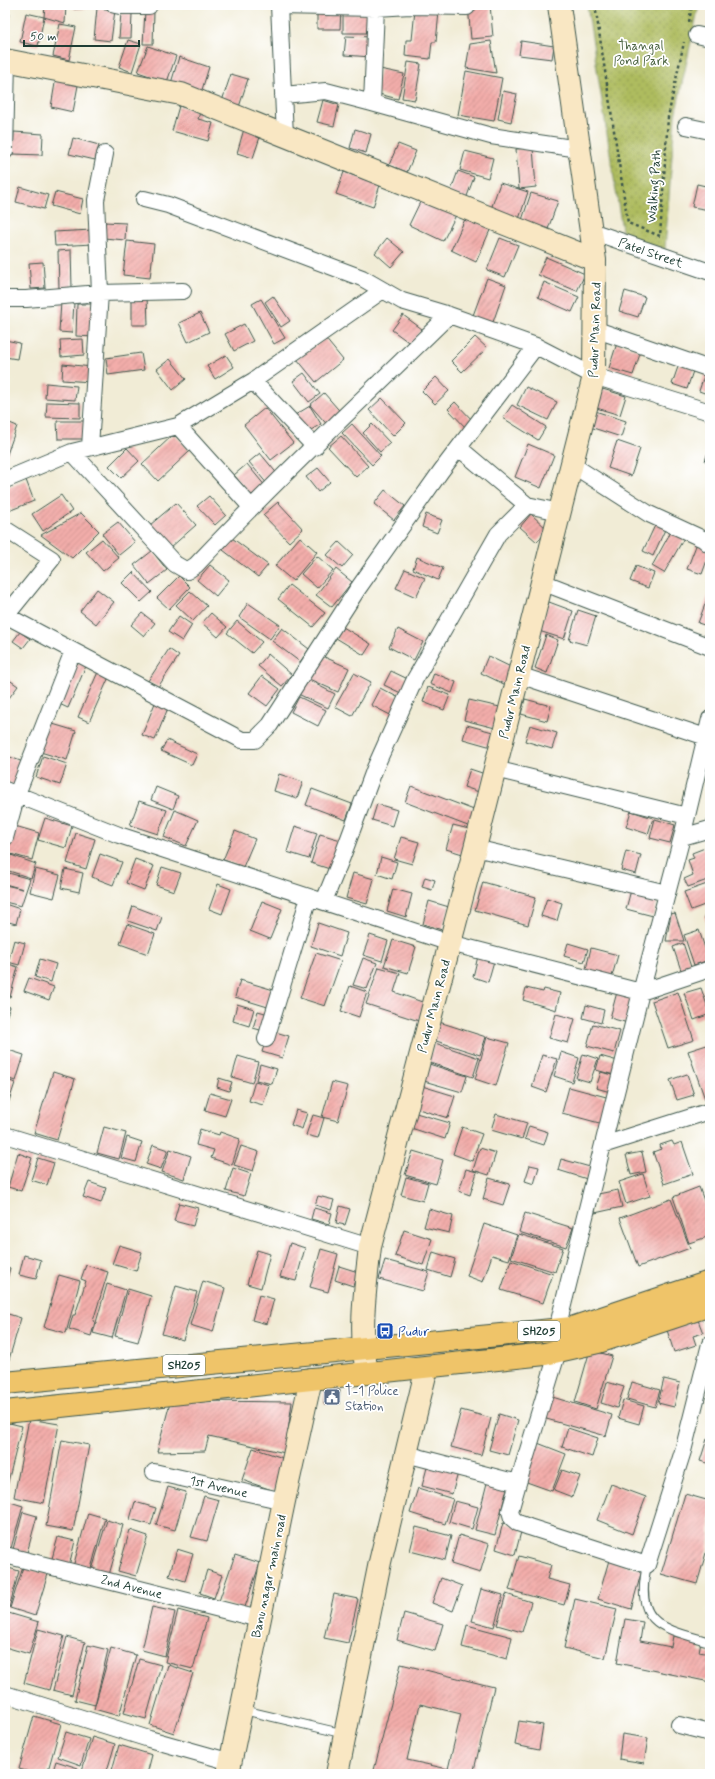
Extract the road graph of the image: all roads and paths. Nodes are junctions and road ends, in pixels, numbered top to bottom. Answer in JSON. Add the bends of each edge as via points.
{"nodes":[{"id":1,"x":115,"y":5,"type":"edge"},
{"id":2,"x":279,"y":5,"type":"edge"},
{"id":3,"x":559,"y":5,"type":"edge"},
{"id":4,"x":595,"y":5,"type":"edge"},
{"id":5,"x":692,"y":5,"type":"edge"},
{"id":6,"x":149,"y":6,"type":"edge"},
{"id":7,"x":376,"y":7,"type":"edge"},
{"id":8,"x":467,"y":7,"type":"dead end"},
{"id":9,"x":695,"y":34,"type":"edge"},
{"id":10,"x":6,"y":60,"type":"edge"},
{"id":11,"x":283,"y":95,"type":"junction"},
{"id":12,"x":372,"y":103,"type":"junction"},
{"id":13,"x":686,"y":126,"type":"dead end"},
{"id":14,"x":710,"y":131,"type":"edge"},
{"id":15,"x":285,"y":136,"type":"junction"},
{"id":16,"x":580,"y":149,"type":"junction"},
{"id":17,"x":5,"y":151,"type":"edge"},
{"id":18,"x":105,"y":154,"type":"dead end"},
{"id":19,"x":144,"y":200,"type":"dead end"},
{"id":20,"x":591,"y":231,"type":"junction"},
{"id":21,"x":596,"y":260,"type":"junction"},
{"id":22,"x":710,"y":272,"type":"edge"},
{"id":23,"x":383,"y":290,"type":"junction"},
{"id":24,"x":183,"y":291,"type":"dead end"},
{"id":25,"x":100,"y":293,"type":"junction"},
{"id":26,"x":5,"y":299,"type":"edge"},
{"id":27,"x":449,"y":315,"type":"junction"},
{"id":28,"x":594,"y":329,"type":"junction"},
{"id":29,"x":536,"y":346,"type":"junction"},
{"id":30,"x":710,"y":369,"type":"edge"},
{"id":31,"x":594,"y":376,"type":"junction"},
{"id":32,"x":253,"y":381,"type":"junction"},
{"id":33,"x":710,"y":412,"type":"edge"},
{"id":34,"x":178,"y":426,"type":"junction"},
{"id":35,"x":90,"y":447,"type":"junction"},
{"id":36,"x":315,"y":447,"type":"junction"},
{"id":37,"x":459,"y":448,"type":"junction"},
{"id":38,"x":72,"y":452,"type":"junction"},
{"id":39,"x":571,"y":464,"type":"junction"},
{"id":40,"x":5,"y":480,"type":"edge"},
{"id":41,"x":527,"y":505,"type":"junction"},
{"id":42,"x":251,"y":507,"type":"junction"},
{"id":43,"x":560,"y":512,"type":"junction"},
{"id":44,"x":5,"y":529,"type":"edge"},
{"id":45,"x":708,"y":542,"type":"edge"},
{"id":46,"x":542,"y":582,"type":"junction"},
{"id":47,"x":6,"y":616,"type":"edge"},
{"id":48,"x":710,"y":647,"type":"edge"},
{"id":49,"x":73,"y":651,"type":"junction"},
{"id":50,"x":519,"y":675,"type":"junction"},
{"id":51,"x":710,"y":719,"type":"edge"},
{"id":52,"x":706,"y":738,"type":"junction"},
{"id":53,"x":495,"y":768,"type":"junction"},
{"id":54,"x":11,"y":792,"type":"edge"},
{"id":55,"x":687,"y":816,"type":"junction"},
{"id":56,"x":710,"y":829,"type":"edge"},
{"id":57,"x":682,"y":837,"type":"junction"},
{"id":58,"x":5,"y":838,"type":"edge"},
{"id":59,"x":475,"y":848,"type":"junction"},
{"id":60,"x":667,"y":893,"type":"junction"},
{"id":61,"x":316,"y":899,"type":"junction"},
{"id":62,"x":450,"y":943,"type":"junction"},
{"id":63,"x":710,"y":969,"type":"edge"},
{"id":64,"x":641,"y":992,"type":"junction"},
{"id":65,"x":266,"y":1039,"type":"dead end"},
{"id":66,"x":710,"y":1111,"type":"edge"},
{"id":67,"x":5,"y":1135,"type":"edge"},
{"id":68,"x":603,"y":1146,"type":"junction"},
{"id":69,"x":370,"y":1247,"type":"junction"},
{"id":70,"x":709,"y":1283,"type":"edge"},
{"id":71,"x":710,"y":1305,"type":"edge"},
{"id":72,"x":557,"y":1329,"type":"junction"},
{"id":73,"x":710,"y":1344,"type":"edge"},
{"id":74,"x":362,"y":1347,"type":"junction"},
{"id":75,"x":558,"y":1351,"type":"junction"},
{"id":76,"x":427,"y":1367,"type":"junction"},
{"id":77,"x":366,"y":1373,"type":"junction"},
{"id":78,"x":311,"y":1379,"type":"junction"},
{"id":79,"x":5,"y":1383,"type":"edge"},
{"id":80,"x":5,"y":1412,"type":"edge"},
{"id":81,"x":406,"y":1454,"type":"junction"},
{"id":82,"x":154,"y":1472,"type":"dead end"},
{"id":83,"x":518,"y":1483,"type":"junction"},
{"id":84,"x":284,"y":1501,"type":"junction"},
{"id":85,"x":5,"y":1555,"type":"edge"},
{"id":86,"x":647,"y":1565,"type":"junction"},
{"id":87,"x":259,"y":1619,"type":"junction"},
{"id":88,"x":710,"y":1642,"type":"edge"},
{"id":89,"x":5,"y":1694,"type":"edge"},
{"id":90,"x":241,"y":1710,"type":"junction"},
{"id":91,"x":680,"y":1725,"type":"dead end"},
{"id":92,"x":710,"y":1733,"type":"edge"},
{"id":93,"x":345,"y":1734,"type":"junction"},
{"id":94,"x":229,"y":1768,"type":"edge"},
{"id":95,"x":337,"y":1774,"type":"edge"}],
"edges":[{"from":1,"to":6,"type":"street"},
{"from":2,"to":7,"type":"street"},
{"from":2,"to":11,"type":"street"},
{"from":3,"to":16,"type":"street","name":"Pudur Main Road"},
{"from":4,"to":9,"type":"path","name":"Walking Path","via":[[628,223],[660,236],[668,117]]},
{"from":5,"to":9,"type":"path","name":"Walking Path"},
{"from":7,"to":8,"type":"street"},
{"from":7,"to":12,"type":"street"},
{"from":10,"to":15,"type":"street","via":[[181,94]]},
{"from":10,"to":17,"type":"street"},
{"from":11,"to":12,"type":"street","via":[[326,91]]},
{"from":11,"to":15,"type":"street"},
{"from":12,"to":16,"type":"street","via":[[491,136]]},
{"from":13,"to":14,"type":"street"},
{"from":15,"to":21,"type":"street"},
{"from":16,"to":20,"type":"street","name":"Pudur Main Road"},
{"from":18,"to":25,"type":"street","via":[[96,200]]},
{"from":19,"to":23,"type":"street","via":[[168,205],[362,278]]},
{"from":20,"to":21,"type":"street","name":"Pudur Main Road"},
{"from":20,"to":22,"type":"street","name":"Patel Street"},
{"from":21,"to":28,"type":"street","name":"Pudur Main Road"},
{"from":23,"to":27,"type":"street","via":[[402,301]]},
{"from":23,"to":32,"type":"street"},
{"from":24,"to":25,"type":"street"},
{"from":25,"to":26,"type":"street"},
{"from":25,"to":35,"type":"street"},
{"from":27,"to":29,"type":"street"},
{"from":27,"to":36,"type":"street"},
{"from":28,"to":30,"type":"street"},
{"from":28,"to":31,"type":"street","name":"Pudur Main Road"},
{"from":29,"to":31,"type":"street"},
{"from":29,"to":37,"type":"street"},
{"from":31,"to":33,"type":"street"},
{"from":31,"to":39,"type":"street","name":"Pudur Main Road"},
{"from":32,"to":34,"type":"street"},
{"from":32,"to":36,"type":"street"},
{"from":34,"to":35,"type":"street"},
{"from":34,"to":42,"type":"street"},
{"from":35,"to":38,"type":"street"},
{"from":36,"to":42,"type":"street"},
{"from":37,"to":41,"type":"street"},
{"from":37,"to":49,"type":"street","via":[[357,590],[270,725],[255,740],[242,740]]},
{"from":38,"to":40,"type":"street"},
{"from":38,"to":42,"type":"street","via":[[175,564],[187,571],[196,565]]},
{"from":39,"to":43,"type":"street","name":"Pudur Main Road"},
{"from":39,"to":45,"type":"street","via":[[649,514]]},
{"from":41,"to":43,"type":"street"},
{"from":41,"to":61,"type":"street","via":[[498,534],[415,679],[375,768],[342,857]]},
{"from":43,"to":46,"type":"street","name":"Pudur Main Road"},
{"from":44,"to":47,"type":"street","via":[[52,559]]},
{"from":46,"to":48,"type":"street"},
{"from":46,"to":50,"type":"street","name":"Pudur Main Road"},
{"from":47,"to":49,"type":"street"},
{"from":49,"to":54,"type":"street"},
{"from":50,"to":52,"type":"street"},
{"from":50,"to":53,"type":"street","name":"Pudur Main Road"},
{"from":51,"to":52,"type":"street"},
{"from":52,"to":55,"type":"street"},
{"from":53,"to":55,"type":"street"},
{"from":53,"to":59,"type":"street","name":"Pudur Main Road"},
{"from":54,"to":58,"type":"street"},
{"from":54,"to":61,"type":"street","via":[[119,835]]},
{"from":55,"to":57,"type":"street"},
{"from":56,"to":57,"type":"street"},
{"from":57,"to":60,"type":"street"},
{"from":59,"to":60,"type":"street"},
{"from":59,"to":62,"type":"street","name":"Pudur Main Road"},
{"from":60,"to":64,"type":"street"},
{"from":61,"to":62,"type":"street"},
{"from":61,"to":65,"type":"street"},
{"from":62,"to":64,"type":"street"},
{"from":62,"to":69,"type":"street","name":"Pudur Main Road"},
{"from":63,"to":64,"type":"street"},
{"from":64,"to":68,"type":"street"},
{"from":66,"to":68,"type":"street"},
{"from":67,"to":69,"type":"street"},
{"from":68,"to":72,"type":"street"},
{"from":69,"to":74,"type":"street","name":"Pudur Main Road","via":[[362,1310]]},
{"from":70,"to":71,"type":"street"},
{"from":70,"to":72,"type":"main road","number":"SH205","via":[[572,1328]]},
{"from":71,"to":75,"type":"main road","via":[[598,1342]]},
{"from":72,"to":74,"type":"main road","number":"SH205"},
{"from":73,"to":86,"type":"street","via":[[683,1451]]},
{"from":74,"to":77,"type":"street","name":"Pudur Main Road"},
{"from":74,"to":79,"type":"main road","number":"SH205"},
{"from":75,"to":76,"type":"main road"},
{"from":75,"to":83,"type":"street"},
{"from":76,"to":77,"type":"main road"},
{"from":76,"to":81,"type":"street"},
{"from":77,"to":78,"type":"main road"},
{"from":78,"to":80,"type":"main road"},
{"from":78,"to":84,"type":"street","name":"Banu nagar main road"},
{"from":81,"to":83,"type":"street"},
{"from":81,"to":93,"type":"street","via":[[380,1562]]},
{"from":82,"to":84,"type":"street","name":"1st Avenue"},
{"from":83,"to":86,"type":"street","via":[[510,1511],[512,1518],[518,1523]]},
{"from":84,"to":87,"type":"street","name":"Banu nagar main road"},
{"from":85,"to":87,"type":"street","name":"2nd Avenue"},
{"from":86,"to":88,"type":"lane","via":[[644,1582],[648,1613],[658,1625]]},
{"from":87,"to":90,"type":"street","name":"Banu nagar main road"},
{"from":89,"to":94,"type":"street","via":[[149,1739]]},
{"from":90,"to":93,"type":"lane"},
{"from":90,"to":94,"type":"street","name":"Banu nagar main road"},
{"from":91,"to":92,"type":"street"},
{"from":93,"to":95,"type":"street"}]}
